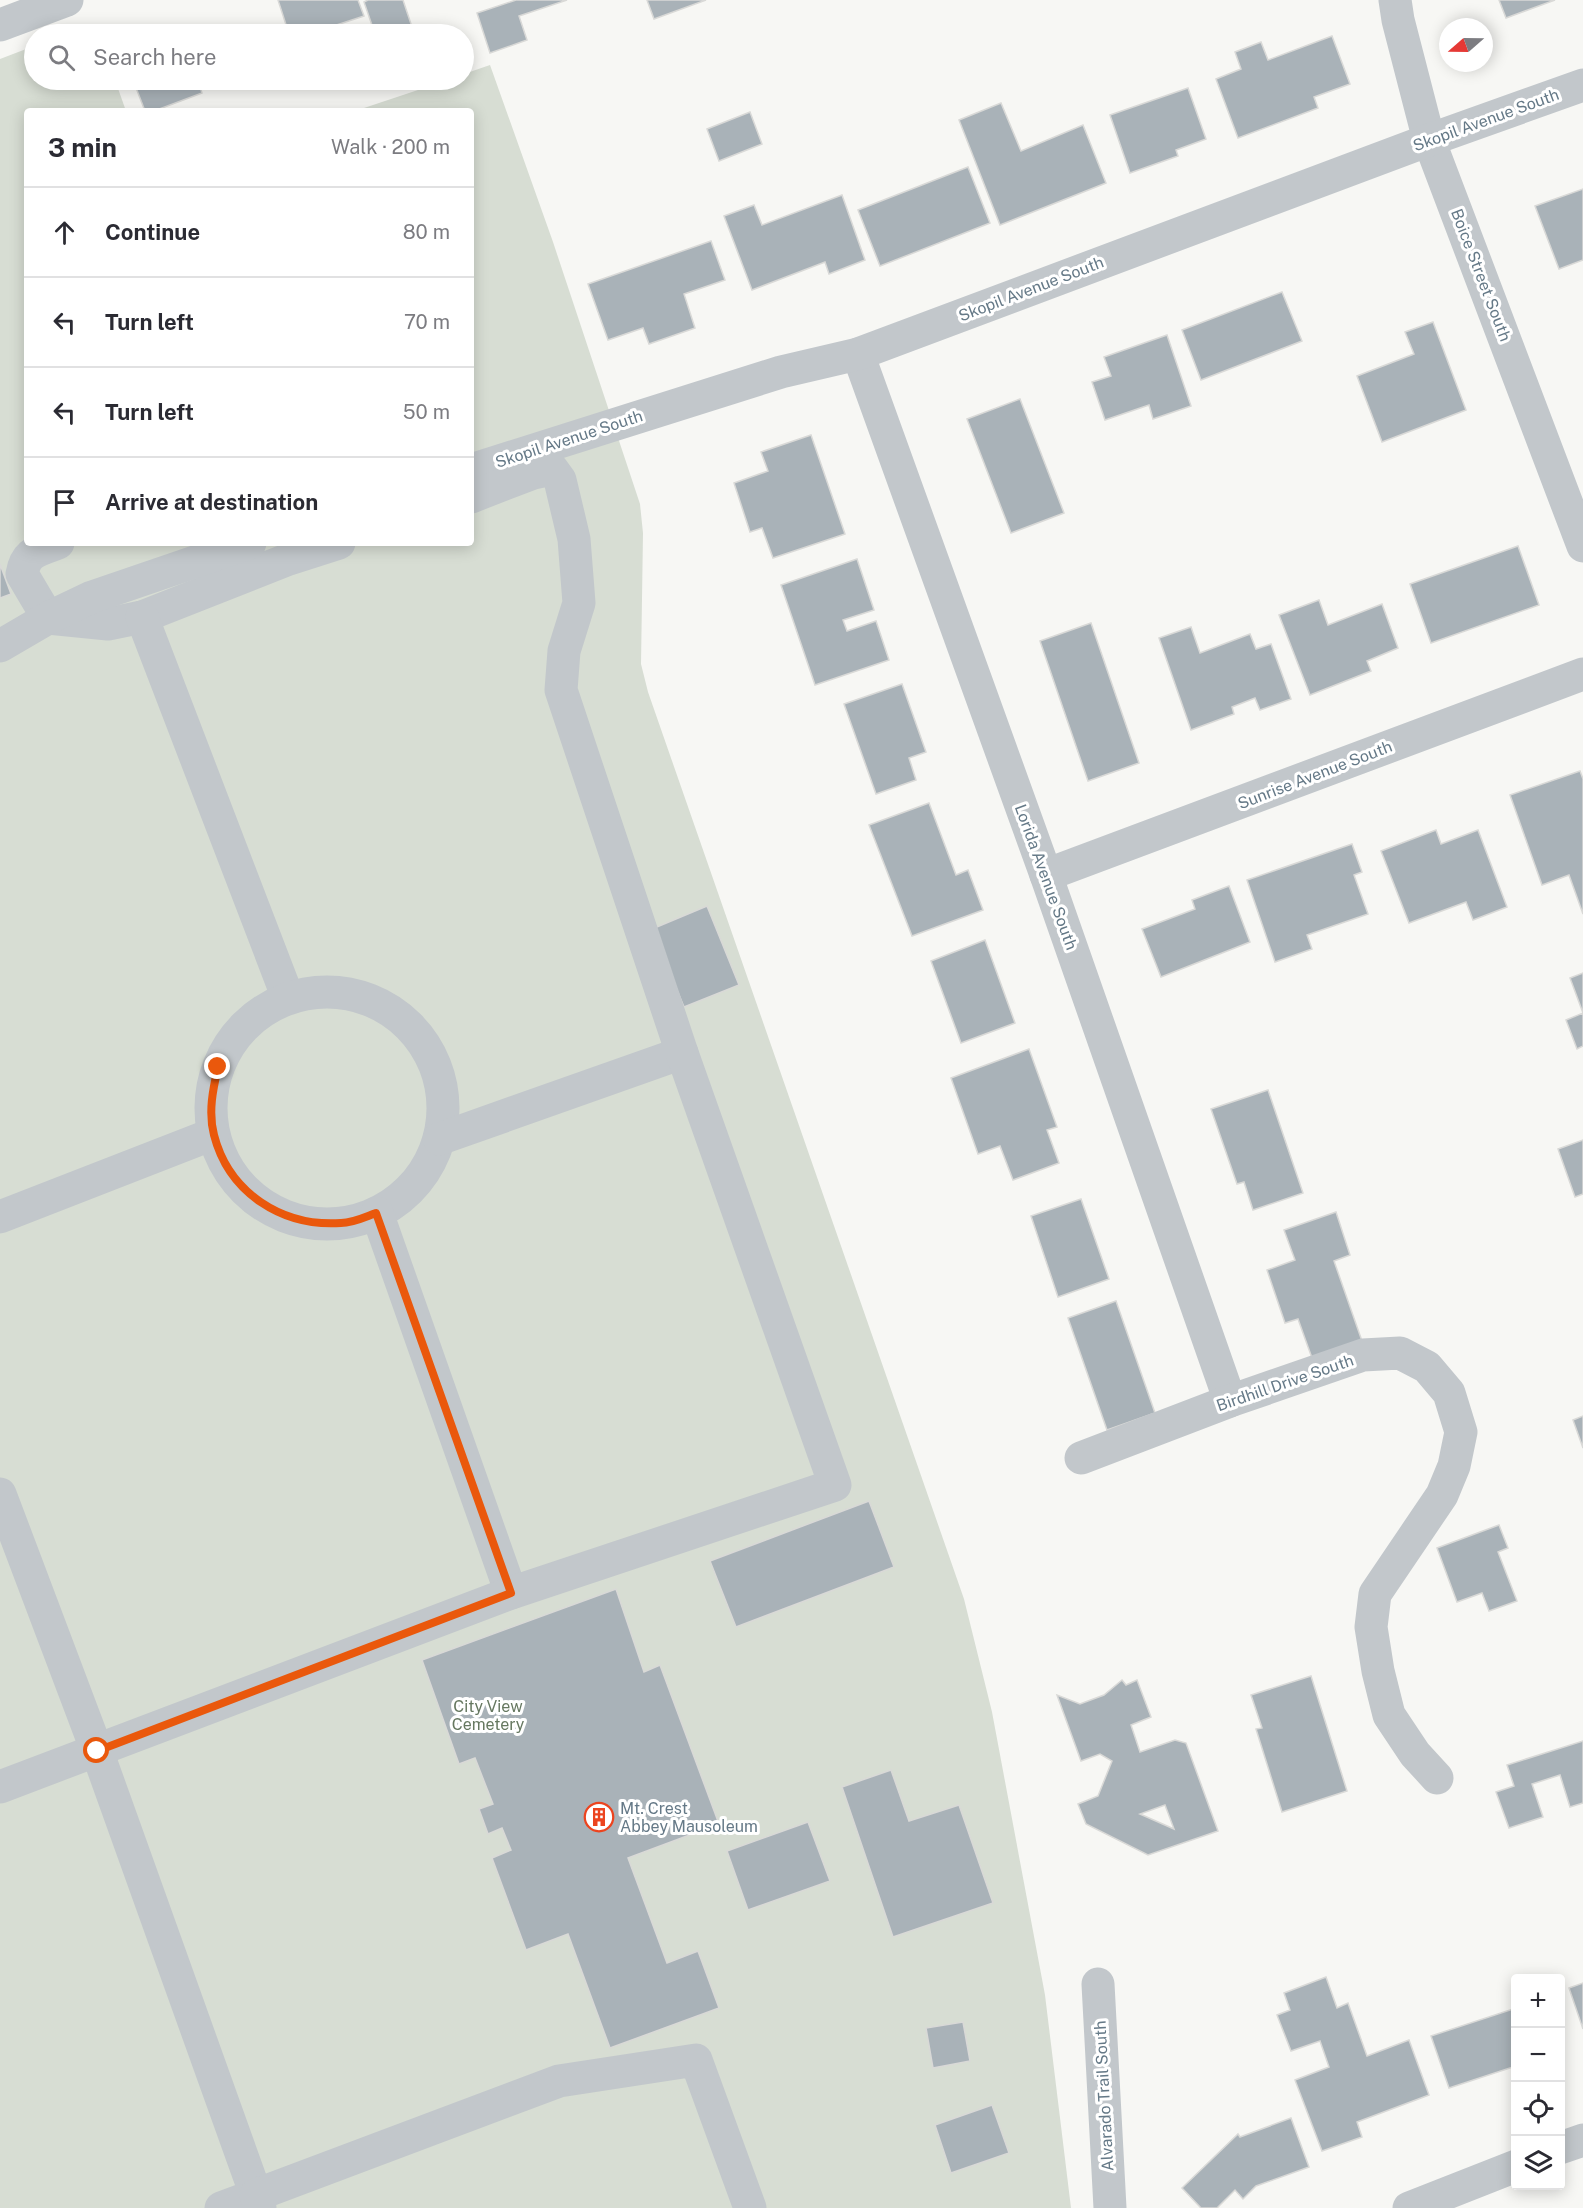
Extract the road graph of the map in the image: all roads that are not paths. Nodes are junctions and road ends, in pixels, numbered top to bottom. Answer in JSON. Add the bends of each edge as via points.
{"nodes":[{"id":1,"x":1395,"y":0,"type":"edge"},
{"id":2,"x":46,"y":4,"type":"edge"},
{"id":3,"x":0,"y":25,"type":"edge"},
{"id":4,"x":1583,"y":85,"type":"edge"},
{"id":5,"x":1429,"y":140,"type":"junction"},
{"id":6,"x":858,"y":354,"type":"junction"},
{"id":7,"x":474,"y":469,"type":"edge"},
{"id":8,"x":474,"y":496,"type":"edge"},
{"id":9,"x":50,"y":546,"type":"edge"},
{"id":10,"x":232,"y":546,"type":"edge"},
{"id":11,"x":330,"y":546,"type":"edge"},
{"id":12,"x":1583,"y":546,"type":"edge"},
{"id":13,"x":142,"y":617,"type":"junction"},
{"id":14,"x":48,"y":618,"type":"junction"},
{"id":15,"x":0,"y":646,"type":"edge"},
{"id":16,"x":1583,"y":674,"type":"edge"},
{"id":17,"x":1046,"y":875,"type":"junction"},
{"id":18,"x":288,"y":998,"type":"junction"},
{"id":19,"x":682,"y":1053,"type":"junction"},
{"id":20,"x":213,"y":1134,"type":"junction"},
{"id":21,"x":439,"y":1139,"type":"junction"},
{"id":22,"x":376,"y":1213,"type":"junction"},
{"id":23,"x":0,"y":1217,"type":"edge"},
{"id":24,"x":1230,"y":1401,"type":"junction"},
{"id":25,"x":1081,"y":1458,"type":"dead end"},
{"id":26,"x":0,"y":1494,"type":"edge"},
{"id":27,"x":511,"y":1593,"type":"junction"},
{"id":28,"x":97,"y":1751,"type":"junction"},
{"id":29,"x":1437,"y":1778,"type":"dead end"},
{"id":30,"x":0,"y":1787,"type":"edge"},
{"id":31,"x":1098,"y":1984,"type":"dead end"},
{"id":32,"x":1583,"y":2140,"type":"edge"},
{"id":33,"x":1565,"y":2146,"type":"edge"},
{"id":34,"x":1511,"y":2168,"type":"edge"},
{"id":35,"x":258,"y":2202,"type":"edge"},
{"id":36,"x":221,"y":2208,"type":"edge"},
{"id":37,"x":750,"y":2208,"type":"edge"},
{"id":38,"x":1110,"y":2208,"type":"edge"},
{"id":39,"x":1409,"y":2208,"type":"edge"}],
"edges":[{"from":1,"to":5,"type":"street","name":"Boice Street South"},
{"from":2,"to":3,"type":"street"},
{"from":4,"to":5,"type":"street","name":"Skopil Avenue South"},
{"from":5,"to":6,"type":"street","name":"Skopil Avenue South"},
{"from":5,"to":12,"type":"street","name":"Boice Street South"},
{"from":6,"to":7,"type":"street","name":"Skopil Avenue South","via":[[781,372]]},
{"from":6,"to":17,"type":"street","name":"Lorida Avenue South"},
{"from":8,"to":19,"type":"street","via":[[552,469],[560,480],[574,538],[579,603],[564,651],[561,690]]},
{"from":9,"to":14,"type":"street","via":[[30,554],[22,574]]},
{"from":10,"to":14,"type":"street","via":[[92,597]]},
{"from":11,"to":13,"type":"street"},
{"from":13,"to":14,"type":"street","via":[[108,624]]},
{"from":13,"to":18,"type":"street"},
{"from":14,"to":15,"type":"street"},
{"from":16,"to":17,"type":"street","name":"Sunrise Avenue South"},
{"from":17,"to":24,"type":"street","name":"Lorida Avenue South"},
{"from":18,"to":20,"type":"street","via":[[258,1013],[234,1037],[218,1067],[211,1100]]},
{"from":18,"to":21,"type":"street","via":[[333,992],[360,996],[392,1011],[418,1036],[436,1068],[443,1103]]},
{"from":19,"to":21,"type":"street"},
{"from":19,"to":27,"type":"street","via":[[835,1485]]},
{"from":20,"to":22,"type":"street","via":[[225,1166],[247,1193],[276,1213],[309,1223],[344,1223]]},
{"from":20,"to":23,"type":"street"},
{"from":21,"to":22,"type":"street","via":[[426,1170],[404,1195]]},
{"from":22,"to":27,"type":"street"},
{"from":24,"to":25,"type":"street","name":"Birdhill Drive South"},
{"from":24,"to":29,"type":"street","name":"Birdhill Drive South","via":[[1363,1355],[1400,1353],[1427,1367],[1449,1393],[1461,1432],[1454,1466],[1442,1495],[1375,1594],[1371,1627],[1389,1715]]},
{"from":26,"to":28,"type":"street"},
{"from":27,"to":28,"type":"street"},
{"from":28,"to":30,"type":"street"},
{"from":28,"to":35,"type":"street"},
{"from":31,"to":38,"type":"street","name":"Alvarado Trail South"},
{"from":32,"to":33,"type":"street"},
{"from":34,"to":39,"type":"street"},
{"from":35,"to":36,"type":"street"},
{"from":35,"to":37,"type":"street","via":[[558,2081],[696,2061]]}]}
